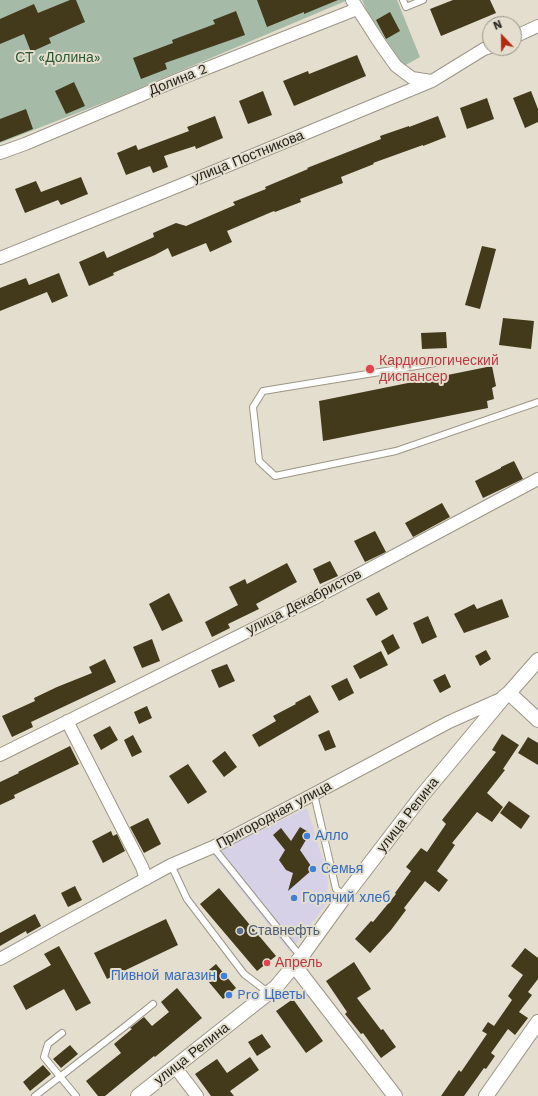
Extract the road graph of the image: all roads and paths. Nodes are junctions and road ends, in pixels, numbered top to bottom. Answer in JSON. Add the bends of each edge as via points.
{"nodes":[{"id":1,"x":403,"y":0,"type":"edge"},
{"id":2,"x":423,"y":0,"type":"edge"},
{"id":3,"x":354,"y":4,"type":"edge"},
{"id":4,"x":538,"y":26,"type":"edge"},
{"id":5,"x":522,"y":33,"type":"edge"},
{"id":6,"x":482,"y":50,"type":"edge"},
{"id":7,"x":432,"y":81,"type":"junction"},
{"id":8,"x":0,"y":154,"type":"edge"},
{"id":9,"x":0,"y":258,"type":"edge"},
{"id":10,"x":435,"y":363,"type":"dead end"},
{"id":11,"x":538,"y":402,"type":"edge"},
{"id":12,"x":538,"y":479,"type":"edge"},
{"id":13,"x":538,"y":660,"type":"edge"},
{"id":14,"x":507,"y":695,"type":"junction"},
{"id":15,"x":538,"y":720,"type":"edge"},
{"id":16,"x":67,"y":721,"type":"junction"},
{"id":17,"x":0,"y":755,"type":"edge"},
{"id":18,"x":314,"y":794,"type":"junction"},
{"id":19,"x":213,"y":847,"type":"junction"},
{"id":20,"x":171,"y":865,"type":"junction"},
{"id":21,"x":146,"y":879,"type":"junction"},
{"id":22,"x":345,"y":896,"type":"junction"},
{"id":23,"x":0,"y":959,"type":"edge"},
{"id":24,"x":297,"y":961,"type":"junction"},
{"id":25,"x":269,"y":993,"type":"junction"},
{"id":26,"x":153,"y":1004,"type":"dead end"},
{"id":27,"x":538,"y":1022,"type":"edge"},
{"id":28,"x":62,"y":1033,"type":"dead end"},
{"id":29,"x":175,"y":1067,"type":"junction"},
{"id":30,"x":60,"y":1076,"type":"junction"},
{"id":31,"x":35,"y":1096,"type":"edge"},
{"id":32,"x":76,"y":1096,"type":"edge"},
{"id":33,"x":138,"y":1096,"type":"edge"},
{"id":34,"x":197,"y":1096,"type":"edge"},
{"id":35,"x":395,"y":1096,"type":"edge"},
{"id":36,"x":486,"y":1096,"type":"edge"}],
"edges":[{"from":1,"to":2,"type":"lane","via":[[406,7]]},
{"from":3,"to":7,"type":"street","via":[[396,66],[412,78]]},
{"from":3,"to":8,"type":"street","name":"Долина 2"},
{"from":4,"to":5,"type":"street"},
{"from":6,"to":7,"type":"street","name":"улица Постникова"},
{"from":7,"to":9,"type":"street","name":"улица Постникова"},
{"from":10,"to":11,"type":"lane","via":[[263,391],[253,407],[259,461],[275,476],[396,451]]},
{"from":12,"to":16,"type":"street","name":"улица Декабристов","via":[[313,599]]},
{"from":13,"to":14,"type":"street","name":"Пригородная улица"},
{"from":14,"to":15,"type":"street"},
{"from":14,"to":18,"type":"street","name":"Пригородная улица","via":[[449,722]]},
{"from":14,"to":22,"type":"street","name":"улица Репина","via":[[420,798]]},
{"from":16,"to":17,"type":"street","name":"улица Декабристов"},
{"from":16,"to":21,"type":"street"},
{"from":18,"to":19,"type":"street","name":"Пригородная улица"},
{"from":18,"to":22,"type":"lane","via":[[336,889]]},
{"from":19,"to":20,"type":"street","name":"Пригородная улица"},
{"from":19,"to":24,"type":"lane"},
{"from":20,"to":21,"type":"street","name":"Пригородная улица"},
{"from":20,"to":25,"type":"lane","via":[[187,899],[244,974]]},
{"from":21,"to":23,"type":"street","name":"Пригородная улица"},
{"from":22,"to":24,"type":"street","name":"улица Репина"},
{"from":24,"to":25,"type":"street","name":"улица Репина"},
{"from":24,"to":35,"type":"street"},
{"from":25,"to":29,"type":"street","name":"улица Репина"},
{"from":26,"to":30,"type":"lane"},
{"from":27,"to":36,"type":"street"},
{"from":28,"to":30,"type":"lane","via":[[48,1044],[44,1057]]},
{"from":29,"to":33,"type":"street","name":"улица Репина"},
{"from":29,"to":34,"type":"street"},
{"from":30,"to":31,"type":"lane"},
{"from":30,"to":32,"type":"lane"}]}
